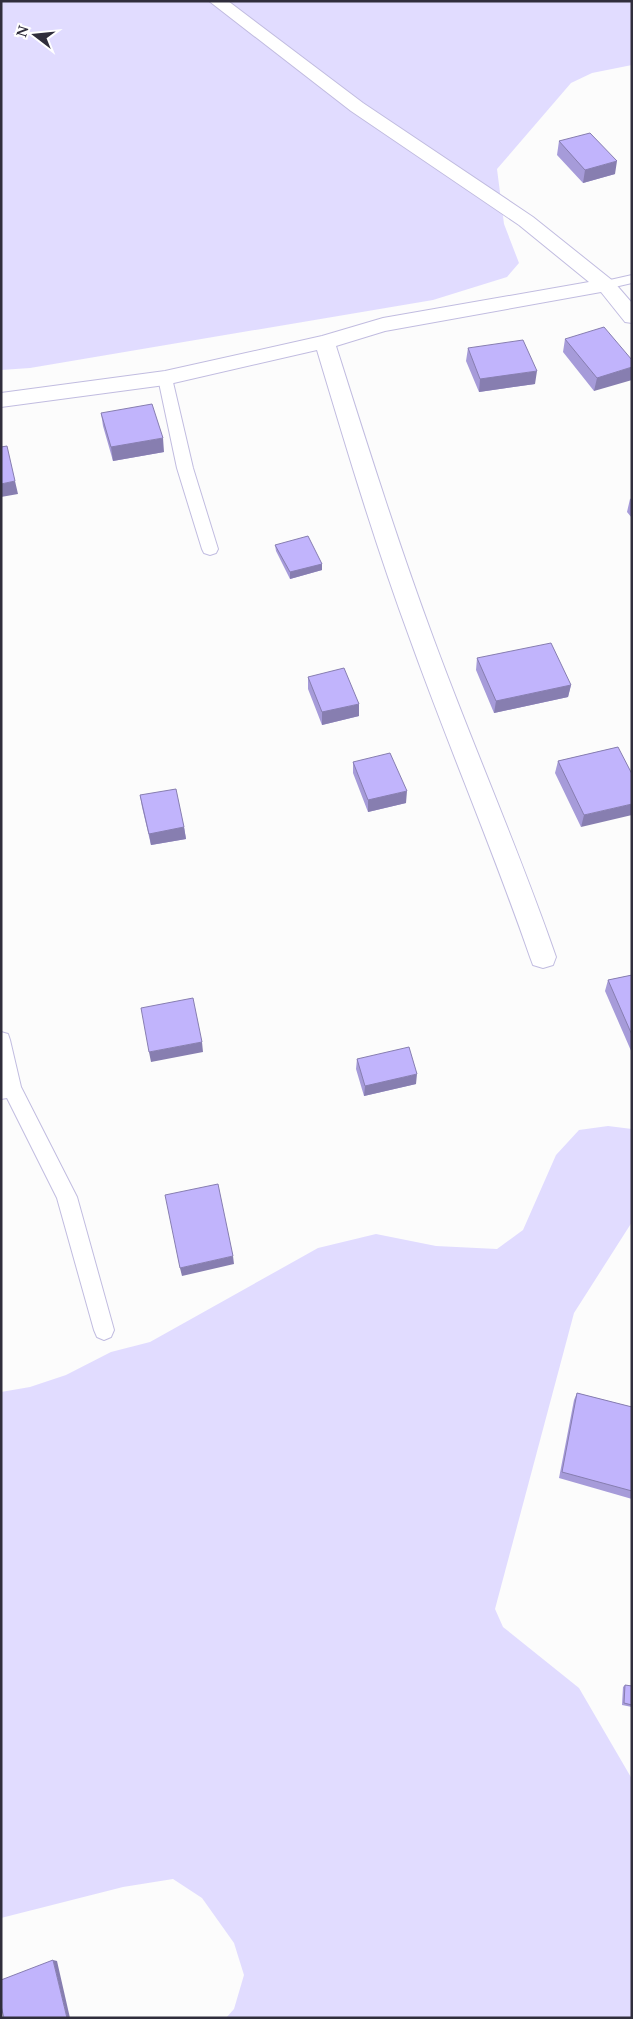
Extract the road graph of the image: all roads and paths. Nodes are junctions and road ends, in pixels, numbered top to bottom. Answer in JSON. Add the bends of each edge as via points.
{"nodes":[{"id":1,"x":217,"y":1,"type":"edge"},
{"id":2,"x":632,"y":279,"type":"edge"},
{"id":3,"x":606,"y":286,"type":"junction"},
{"id":4,"x":632,"y":317,"type":"edge"},
{"id":5,"x":325,"y":342,"type":"junction"},
{"id":6,"x":165,"y":378,"type":"junction"},
{"id":7,"x":1,"y":400,"type":"edge"},
{"id":8,"x":210,"y":549,"type":"dead end"},
{"id":9,"x":543,"y":957,"type":"dead end"},
{"id":10,"x":1,"y":1040,"type":"edge"},
{"id":11,"x":6,"y":1089,"type":"edge"},
{"id":12,"x":104,"y":1330,"type":"dead end"}],
"edges":[{"from":1,"to":3,"type":"street","via":[[358,106],[526,221]]},
{"from":2,"to":3,"type":"lane"},
{"from":3,"to":4,"type":"street"},
{"from":3,"to":5,"type":"street","via":[[383,325]]},
{"from":5,"to":6,"type":"street"},
{"from":5,"to":9,"type":"street","via":[[373,501],[422,641]]},
{"from":6,"to":7,"type":"street"},
{"from":6,"to":8,"type":"lane","via":[[185,468]]},
{"from":10,"to":11,"type":"lane"},
{"from":11,"to":12,"type":"lane","via":[[68,1196]]}]}
